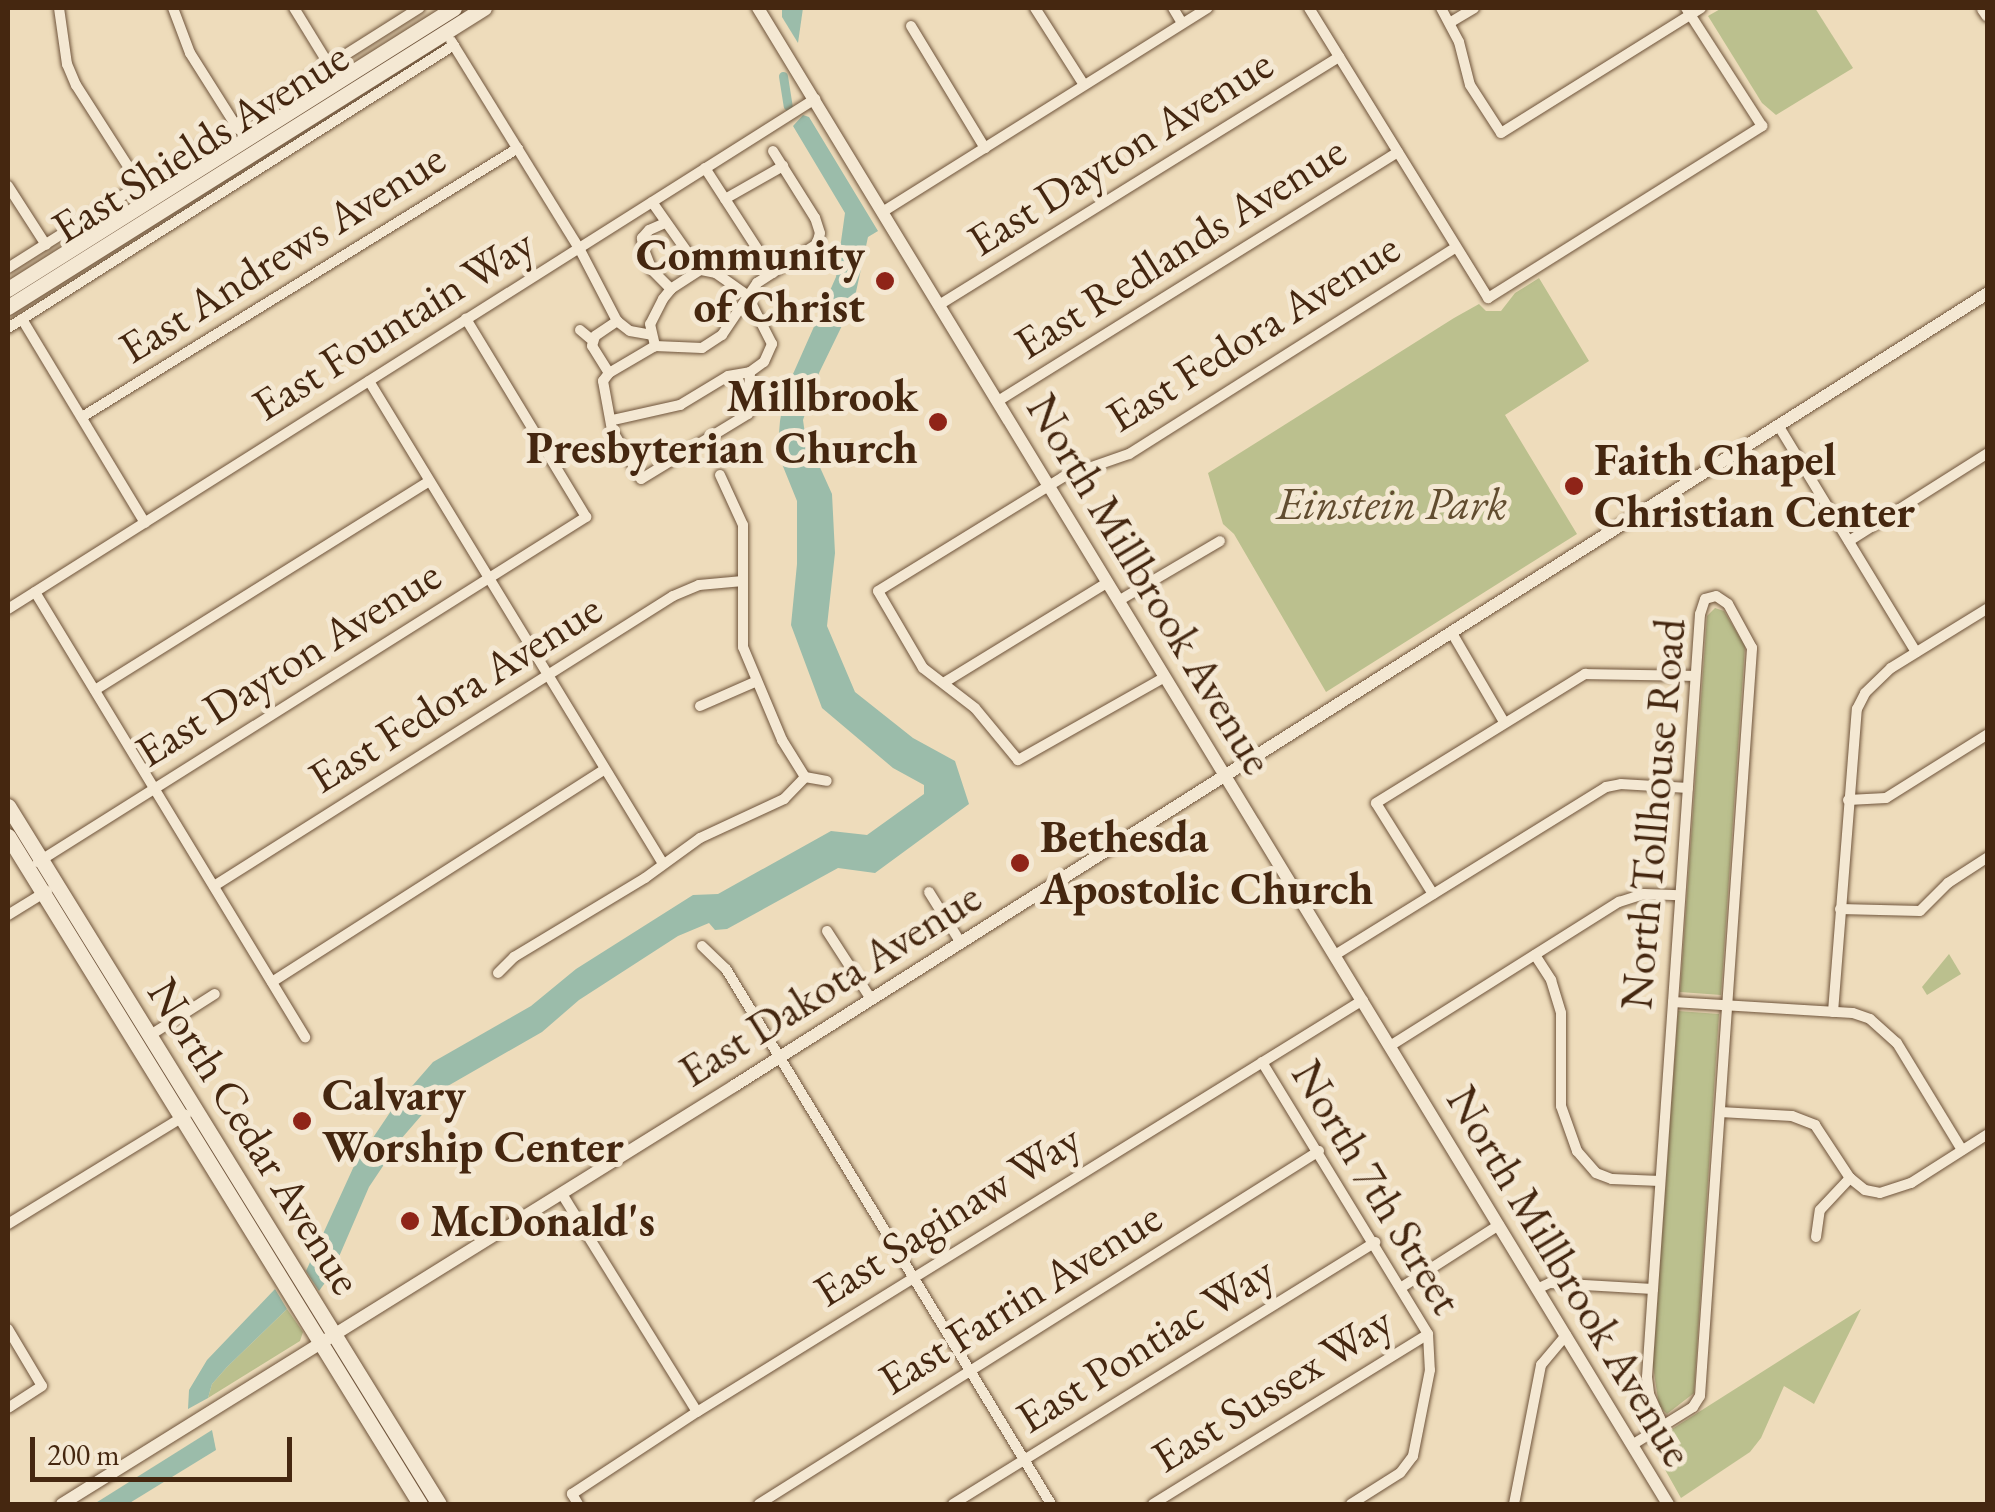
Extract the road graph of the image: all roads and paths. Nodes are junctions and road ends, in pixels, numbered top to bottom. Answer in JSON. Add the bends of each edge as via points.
{"nodes":[{"id":1,"x":59,"y":8,"type":"edge"},
{"id":2,"x":173,"y":8,"type":"edge"},
{"id":3,"x":294,"y":8,"type":"edge"},
{"id":4,"x":420,"y":8,"type":"edge"},
{"id":5,"x":454,"y":8,"type":"edge"},
{"id":6,"x":484,"y":8,"type":"edge"},
{"id":7,"x":758,"y":8,"type":"edge"},
{"id":8,"x":1035,"y":8,"type":"edge"},
{"id":9,"x":1173,"y":8,"type":"edge"},
{"id":10,"x":1208,"y":8,"type":"edge"},
{"id":11,"x":1309,"y":8,"type":"edge"},
{"id":12,"x":1442,"y":8,"type":"edge"},
{"id":13,"x":1474,"y":8,"type":"edge"},
{"id":14,"x":1701,"y":8,"type":"edge"},
{"id":15,"x":1688,"y":11,"type":"edge"},
{"id":16,"x":1450,"y":22,"type":"junction"},
{"id":17,"x":1182,"y":23,"type":"junction"},
{"id":18,"x":911,"y":26,"type":"dead end"},
{"id":19,"x":445,"y":32,"type":"junction"},
{"id":20,"x":1338,"y":58,"type":"junction"},
{"id":21,"x":329,"y":65,"type":"junction"},
{"id":22,"x":1084,"y":86,"type":"junction"},
{"id":23,"x":815,"y":99,"type":"junction"},
{"id":24,"x":244,"y":139,"type":"junction"},
{"id":25,"x":518,"y":148,"type":"junction"},
{"id":26,"x":985,"y":148,"type":"junction"},
{"id":27,"x":774,"y":150,"type":"dead end"},
{"id":28,"x":1398,"y":152,"type":"junction"},
{"id":29,"x":783,"y":166,"type":"junction"},
{"id":30,"x":705,"y":168,"type":"junction"},
{"id":31,"x":140,"y":185,"type":"junction"},
{"id":32,"x":8,"y":186,"type":"edge"},
{"id":33,"x":725,"y":199,"type":"junction"},
{"id":34,"x":652,"y":202,"type":"junction"},
{"id":35,"x":884,"y":212,"type":"junction"},
{"id":36,"x":665,"y":223,"type":"junction"},
{"id":37,"x":46,"y":244,"type":"junction"},
{"id":38,"x":579,"y":248,"type":"junction"},
{"id":39,"x":1455,"y":248,"type":"junction"},
{"id":40,"x":51,"y":262,"type":"junction"},
{"id":41,"x":8,"y":268,"type":"edge"},
{"id":42,"x":700,"y":270,"type":"junction"},
{"id":43,"x":773,"y":273,"type":"junction"},
{"id":44,"x":8,"y":288,"type":"edge"},
{"id":45,"x":671,"y":289,"type":"junction"},
{"id":46,"x":1988,"y":293,"type":"edge"},
{"id":47,"x":747,"y":296,"type":"junction"},
{"id":48,"x":8,"y":299,"type":"edge"},
{"id":49,"x":939,"y":305,"type":"junction"},
{"id":50,"x":8,"y":307,"type":"edge"},
{"id":51,"x":22,"y":319,"type":"junction"},
{"id":52,"x":466,"y":319,"type":"junction"},
{"id":53,"x":618,"y":320,"type":"junction"},
{"id":54,"x":8,"y":328,"type":"edge"},
{"id":55,"x":580,"y":330,"type":"dead end"},
{"id":56,"x":653,"y":340,"type":"junction"},
{"id":57,"x":593,"y":341,"type":"junction"},
{"id":58,"x":750,"y":372,"type":"junction"},
{"id":59,"x":608,"y":373,"type":"junction"},
{"id":60,"x":368,"y":381,"type":"junction"},
{"id":61,"x":998,"y":401,"type":"junction"},
{"id":62,"x":82,"y":417,"type":"junction"},
{"id":63,"x":613,"y":420,"type":"junction"},
{"id":64,"x":1778,"y":425,"type":"junction"},
{"id":65,"x":1988,"y":453,"type":"edge"},
{"id":66,"x":720,"y":476,"type":"dead end"},
{"id":67,"x":429,"y":480,"type":"junction"},
{"id":68,"x":1050,"y":485,"type":"junction"},
{"id":69,"x":145,"y":522,"type":"junction"},
{"id":70,"x":1220,"y":541,"type":"dead end"},
{"id":71,"x":1849,"y":541,"type":"junction"},
{"id":72,"x":489,"y":578,"type":"junction"},
{"id":73,"x":743,"y":581,"type":"junction"},
{"id":74,"x":1108,"y":582,"type":"junction"},
{"id":75,"x":35,"y":592,"type":"junction"},
{"id":76,"x":1120,"y":600,"type":"junction"},
{"id":77,"x":1988,"y":608,"type":"edge"},
{"id":78,"x":8,"y":609,"type":"edge"},
{"id":79,"x":1452,"y":633,"type":"junction"},
{"id":80,"x":1916,"y":652,"type":"junction"},
{"id":81,"x":548,"y":675,"type":"junction"},
{"id":82,"x":1695,"y":676,"type":"junction"},
{"id":83,"x":1165,"y":677,"type":"junction"},
{"id":84,"x":756,"y":681,"type":"junction"},
{"id":85,"x":944,"y":682,"type":"junction"},
{"id":86,"x":95,"y":690,"type":"junction"},
{"id":87,"x":700,"y":706,"type":"dead end"},
{"id":88,"x":1504,"y":722,"type":"junction"},
{"id":89,"x":1988,"y":734,"type":"edge"},
{"id":90,"x":606,"y":769,"type":"junction"},
{"id":91,"x":1224,"y":775,"type":"junction"},
{"id":92,"x":804,"y":777,"type":"junction"},
{"id":93,"x":827,"y":782,"type":"dead end"},
{"id":94,"x":154,"y":788,"type":"junction"},
{"id":95,"x":1688,"y":788,"type":"junction"},
{"id":96,"x":1848,"y":800,"type":"junction"},
{"id":97,"x":8,"y":806,"type":"edge"},
{"id":98,"x":8,"y":836,"type":"edge"},
{"id":99,"x":1988,"y":857,"type":"edge"},
{"id":100,"x":662,"y":862,"type":"junction"},
{"id":101,"x":34,"y":864,"type":"junction"},
{"id":102,"x":214,"y":886,"type":"junction"},
{"id":103,"x":50,"y":889,"type":"junction"},
{"id":104,"x":929,"y":892,"type":"dead end"},
{"id":105,"x":1433,"y":894,"type":"junction"},
{"id":106,"x":1680,"y":895,"type":"junction"},
{"id":107,"x":1840,"y":909,"type":"junction"},
{"id":108,"x":8,"y":916,"type":"edge"},
{"id":109,"x":827,"y":931,"type":"dead end"},
{"id":110,"x":961,"y":944,"type":"junction"},
{"id":111,"x":702,"y":946,"type":"dead end"},
{"id":112,"x":1335,"y":955,"type":"junction"},
{"id":113,"x":1536,"y":955,"type":"junction"},
{"id":114,"x":498,"y":973,"type":"dead end"},
{"id":115,"x":272,"y":982,"type":"junction"},
{"id":116,"x":216,"y":994,"type":"dead end"},
{"id":117,"x":871,"y":999,"type":"junction"},
{"id":118,"x":1363,"y":1000,"type":"junction"},
{"id":119,"x":1673,"y":1002,"type":"junction"},
{"id":120,"x":1726,"y":1006,"type":"junction"},
{"id":121,"x":1833,"y":1012,"type":"junction"},
{"id":122,"x":149,"y":1036,"type":"junction"},
{"id":123,"x":305,"y":1037,"type":"dead end"},
{"id":124,"x":1390,"y":1046,"type":"junction"},
{"id":125,"x":779,"y":1058,"type":"junction"},
{"id":126,"x":1262,"y":1062,"type":"junction"},
{"id":127,"x":1720,"y":1112,"type":"junction"},
{"id":128,"x":188,"y":1114,"type":"junction"},
{"id":129,"x":1988,"y":1134,"type":"edge"},
{"id":130,"x":1962,"y":1150,"type":"junction"},
{"id":131,"x":1319,"y":1151,"type":"junction"},
{"id":132,"x":1850,"y":1178,"type":"junction"},
{"id":133,"x":1660,"y":1181,"type":"junction"},
{"id":134,"x":562,"y":1194,"type":"junction"},
{"id":135,"x":8,"y":1224,"type":"edge"},
{"id":136,"x":1499,"y":1225,"type":"junction"},
{"id":137,"x":1816,"y":1237,"type":"dead end"},
{"id":138,"x":1375,"y":1242,"type":"junction"},
{"id":139,"x":912,"y":1277,"type":"junction"},
{"id":140,"x":1402,"y":1287,"type":"junction"},
{"id":141,"x":1538,"y":1289,"type":"junction"},
{"id":142,"x":1652,"y":1289,"type":"junction"},
{"id":143,"x":8,"y":1330,"type":"edge"},
{"id":144,"x":1428,"y":1334,"type":"junction"},
{"id":145,"x":1566,"y":1335,"type":"junction"},
{"id":146,"x":328,"y":1341,"type":"junction"},
{"id":147,"x":969,"y":1370,"type":"junction"},
{"id":148,"x":8,"y":1408,"type":"edge"},
{"id":149,"x":698,"y":1412,"type":"junction"},
{"id":150,"x":1663,"y":1425,"type":"junction"},
{"id":151,"x":1632,"y":1445,"type":"junction"},
{"id":152,"x":1024,"y":1461,"type":"junction"},
{"id":153,"x":575,"y":1499,"type":"edge"},
{"id":154,"x":423,"y":1503,"type":"edge"},
{"id":155,"x":62,"y":1504,"type":"edge"},
{"id":156,"x":438,"y":1504,"type":"edge"},
{"id":157,"x":758,"y":1504,"type":"edge"},
{"id":158,"x":953,"y":1504,"type":"edge"},
{"id":159,"x":1051,"y":1504,"type":"edge"},
{"id":160,"x":1153,"y":1504,"type":"edge"},
{"id":161,"x":1352,"y":1504,"type":"edge"},
{"id":162,"x":1514,"y":1504,"type":"edge"},
{"id":163,"x":1668,"y":1504,"type":"edge"}],
"edges":[{"from":1,"to":31,"type":"street","via":[[76,85]]},
{"from":2,"to":24,"type":"street","via":[[190,53]]},
{"from":3,"to":21,"type":"street"},
{"from":4,"to":21,"type":"street"},
{"from":5,"to":19,"type":"main road","name":"East Shields Avenue"},
{"from":6,"to":19,"type":"main road","name":"East Shields Avenue"},
{"from":7,"to":23,"type":"street","name":"North Millbrook Avenue"},
{"from":8,"to":22,"type":"street"},
{"from":9,"to":17,"type":"street"},
{"from":10,"to":17,"type":"street"},
{"from":11,"to":20,"type":"street"},
{"from":12,"to":16,"type":"street"},
{"from":13,"to":16,"type":"street"},
{"from":14,"to":15,"type":"street"},
{"from":15,"to":16,"type":"street","via":[[1501,133],[1470,85]]},
{"from":15,"to":39,"type":"street","via":[[1762,126],[1488,298]]},
{"from":17,"to":22,"type":"street"},
{"from":18,"to":26,"type":"street"},
{"from":19,"to":24,"type":"main road","name":"East Shields Avenue"},
{"from":19,"to":25,"type":"street"},
{"from":19,"to":51,"type":"street"},
{"from":20,"to":28,"type":"street"},
{"from":20,"to":49,"type":"street","name":"East Dayton Avenue"},
{"from":21,"to":24,"type":"street"},
{"from":22,"to":26,"type":"street"},
{"from":23,"to":30,"type":"street","name":"East Fountain Way"},
{"from":23,"to":35,"type":"street","name":"North Millbrook Avenue"},
{"from":24,"to":31,"type":"street"},
{"from":24,"to":40,"type":"main road","name":"East Shields Avenue"},
{"from":24,"to":50,"type":"main road","name":"East Shields Avenue"},
{"from":25,"to":38,"type":"street"},
{"from":25,"to":62,"type":"street","name":"East Andrews Avenue"},
{"from":26,"to":35,"type":"street"},
{"from":27,"to":29,"type":"street"},
{"from":28,"to":39,"type":"street"},
{"from":28,"to":61,"type":"street","name":"East Redlands Avenue"},
{"from":29,"to":33,"type":"street"},
{"from":29,"to":43,"type":"street","via":[[820,233],[817,244]]},
{"from":30,"to":33,"type":"street"},
{"from":30,"to":34,"type":"street","name":"East Fountain Way"},
{"from":31,"to":37,"type":"street"},
{"from":32,"to":37,"type":"street"},
{"from":33,"to":43,"type":"street"},
{"from":34,"to":36,"type":"street"},
{"from":34,"to":38,"type":"street","name":"East Fountain Way"},
{"from":35,"to":49,"type":"street","name":"North Millbrook Avenue"},
{"from":36,"to":42,"type":"street"},
{"from":36,"to":45,"type":"street","via":[[642,238],[652,270]]},
{"from":37,"to":41,"type":"street"},
{"from":38,"to":52,"type":"street","name":"East Fountain Way"},
{"from":38,"to":53,"type":"street"},
{"from":39,"to":68,"type":"street","name":"East Fedora Avenue","via":[[1128,454]]},
{"from":40,"to":44,"type":"main road","name":"East Shields Avenue"},
{"from":40,"to":48,"type":"main road","via":[[48,274]]},
{"from":42,"to":45,"type":"street"},
{"from":42,"to":47,"type":"street","via":[[716,272]]},
{"from":43,"to":47,"type":"street"},
{"from":45,"to":56,"type":"street","via":[[650,324]]},
{"from":46,"to":64,"type":"street","name":"East Dakota Avenue"},
{"from":47,"to":56,"type":"street","via":[[722,335],[702,348]]},
{"from":47,"to":58,"type":"street","via":[[772,344]]},
{"from":49,"to":61,"type":"street","name":"North Millbrook Avenue"},
{"from":51,"to":54,"type":"street"},
{"from":51,"to":62,"type":"street"},
{"from":52,"to":60,"type":"street","name":"East Fountain Way"},
{"from":52,"to":72,"type":"street","name":"East Dayton Avenue","via":[[586,517]]},
{"from":53,"to":56,"type":"street"},
{"from":53,"to":57,"type":"street"},
{"from":55,"to":57,"type":"street"},
{"from":56,"to":59,"type":"street"},
{"from":57,"to":59,"type":"street"},
{"from":58,"to":63,"type":"street","via":[[728,376],[680,405]]},
{"from":58,"to":63,"type":"street","via":[[748,414],[641,479],[612,430]]},
{"from":59,"to":63,"type":"street","via":[[604,394]]},
{"from":60,"to":67,"type":"street"},
{"from":60,"to":69,"type":"street","name":"East Fountain Way"},
{"from":61,"to":68,"type":"street","name":"North Millbrook Avenue"},
{"from":62,"to":69,"type":"street"},
{"from":64,"to":71,"type":"street"},
{"from":64,"to":79,"type":"street","name":"East Dakota Avenue"},
{"from":65,"to":71,"type":"street"},
{"from":66,"to":73,"type":"street","via":[[744,526]]},
{"from":67,"to":72,"type":"street"},
{"from":67,"to":86,"type":"street"},
{"from":68,"to":74,"type":"street","name":"North Millbrook Avenue"},
{"from":68,"to":85,"type":"street","name":"East Fedora Avenue","via":[[878,590],[923,668]]},
{"from":69,"to":75,"type":"street","name":"East Fountain Way"},
{"from":70,"to":76,"type":"street"},
{"from":71,"to":80,"type":"street"},
{"from":72,"to":81,"type":"street"},
{"from":72,"to":94,"type":"street","name":"East Dayton Avenue"},
{"from":73,"to":81,"type":"street","name":"East Fedora Avenue","via":[[687,590]]},
{"from":73,"to":84,"type":"street","via":[[740,634]]},
{"from":74,"to":76,"type":"street","name":"North Millbrook Avenue"},
{"from":74,"to":85,"type":"street"},
{"from":75,"to":78,"type":"street","name":"East Fountain Way"},
{"from":75,"to":86,"type":"street"},
{"from":76,"to":83,"type":"street","name":"North Millbrook Avenue"},
{"from":77,"to":80,"type":"street"},
{"from":79,"to":88,"type":"street"},
{"from":79,"to":91,"type":"street","name":"East Dakota Avenue"},
{"from":80,"to":96,"type":"street","via":[[1876,679],[1857,709]]},
{"from":81,"to":90,"type":"street"},
{"from":81,"to":102,"type":"street","name":"East Fedora Avenue"},
{"from":82,"to":88,"type":"street","via":[[1585,674]]},
{"from":82,"to":95,"type":"street","name":"North Tollhouse Road"},
{"from":82,"to":120,"type":"street","name":"North Tollhouse Road","via":[[1702,606],[1716,596],[1728,604],[1752,648]]},
{"from":83,"to":85,"type":"street","via":[[1018,760]]},
{"from":83,"to":91,"type":"street","name":"North Millbrook Avenue"},
{"from":84,"to":87,"type":"street"},
{"from":84,"to":92,"type":"street"},
{"from":86,"to":94,"type":"street"},
{"from":88,"to":105,"type":"street","via":[[1376,803]]},
{"from":89,"to":96,"type":"street","via":[[1886,798]]},
{"from":90,"to":100,"type":"street"},
{"from":90,"to":115,"type":"street"},
{"from":91,"to":110,"type":"street","name":"East Dakota Avenue"},
{"from":91,"to":112,"type":"street","name":"North Millbrook Avenue"},
{"from":92,"to":93,"type":"street"},
{"from":92,"to":100,"type":"street","via":[[784,799]]},
{"from":94,"to":101,"type":"street","name":"East Dayton Avenue"},
{"from":94,"to":102,"type":"street"},
{"from":95,"to":105,"type":"street","via":[[1606,787]]},
{"from":95,"to":106,"type":"street","name":"North Tollhouse Road"},
{"from":96,"to":107,"type":"street"},
{"from":97,"to":101,"type":"main road","name":"North Cedar Avenue"},
{"from":98,"to":101,"type":"main road","name":"North Cedar Avenue"},
{"from":99,"to":107,"type":"street","via":[[1920,911]]},
{"from":100,"to":114,"type":"street"},
{"from":101,"to":103,"type":"main road","name":"North Cedar Avenue"},
{"from":102,"to":115,"type":"street"},
{"from":103,"to":108,"type":"street"},
{"from":103,"to":122,"type":"main road","name":"North Cedar Avenue"},
{"from":103,"to":128,"type":"main road","name":"North Cedar Avenue"},
{"from":104,"to":110,"type":"street"},
{"from":105,"to":112,"type":"street"},
{"from":106,"to":113,"type":"street","via":[[1632,897]]},
{"from":106,"to":119,"type":"street","name":"North Tollhouse Road"},
{"from":107,"to":121,"type":"street"},
{"from":109,"to":117,"type":"street"},
{"from":110,"to":117,"type":"street","name":"East Dakota Avenue"},
{"from":111,"to":125,"type":"street","via":[[726,969]]},
{"from":112,"to":118,"type":"street","name":"North Millbrook Avenue"},
{"from":113,"to":124,"type":"street"},
{"from":113,"to":133,"type":"street","via":[[1562,1013],[1556,1084],[1585,1163],[1612,1179]]},
{"from":115,"to":123,"type":"street"},
{"from":116,"to":122,"type":"street"},
{"from":117,"to":125,"type":"street","name":"East Dakota Avenue"},
{"from":118,"to":124,"type":"street","name":"North Millbrook Avenue"},
{"from":118,"to":126,"type":"street","name":"East Saginaw Way"},
{"from":119,"to":120,"type":"street"},
{"from":119,"to":133,"type":"street","name":"North Tollhouse Road"},
{"from":120,"to":121,"type":"street"},
{"from":120,"to":127,"type":"street","name":"North Tollhouse Road"},
{"from":121,"to":130,"type":"street","via":[[1870,1019],[1897,1043]]},
{"from":122,"to":128,"type":"main road","name":"North Cedar Avenue"},
{"from":124,"to":136,"type":"street","name":"North Millbrook Avenue"},
{"from":125,"to":134,"type":"street","name":"East Dakota Avenue"},
{"from":125,"to":139,"type":"street"},
{"from":126,"to":131,"type":"street","name":"North 7th Street"},
{"from":126,"to":139,"type":"street","name":"East Saginaw Way"},
{"from":127,"to":132,"type":"street","via":[[1792,1116],[1815,1125]]},
{"from":127,"to":150,"type":"street","name":"North Tollhouse Road","via":[[1700,1396]]},
{"from":128,"to":135,"type":"street"},
{"from":128,"to":146,"type":"main road","name":"North Cedar Avenue"},
{"from":129,"to":130,"type":"street"},
{"from":130,"to":132,"type":"street","via":[[1896,1190],[1865,1190]]},
{"from":131,"to":138,"type":"street","name":"North 7th Street"},
{"from":131,"to":147,"type":"street","name":"East Farrin Avenue"},
{"from":132,"to":137,"type":"street","via":[[1820,1210]]},
{"from":133,"to":142,"type":"street","name":"North Tollhouse Road"},
{"from":134,"to":146,"type":"street","name":"East Dakota Avenue"},
{"from":134,"to":149,"type":"street"},
{"from":136,"to":140,"type":"street"},
{"from":136,"to":141,"type":"street","name":"North Millbrook Avenue"},
{"from":138,"to":140,"type":"street","name":"North 7th Street"},
{"from":138,"to":152,"type":"street","name":"East Pontiac Way"},
{"from":139,"to":147,"type":"street"},
{"from":139,"to":149,"type":"street","name":"East Saginaw Way"},
{"from":140,"to":144,"type":"street","name":"North 7th Street"},
{"from":141,"to":142,"type":"street","via":[[1550,1283]]},
{"from":141,"to":145,"type":"street","name":"North Millbrook Avenue"},
{"from":142,"to":150,"type":"street","name":"North Tollhouse Road","via":[[1647,1377]]},
{"from":143,"to":148,"type":"street","via":[[42,1386]]},
{"from":144,"to":160,"type":"street","name":"East Sussex Way"},
{"from":144,"to":161,"type":"street","name":"North 7th Street","via":[[1430,1370],[1408,1465]]},
{"from":145,"to":151,"type":"street","name":"North Millbrook Avenue"},
{"from":145,"to":162,"type":"street","via":[[1541,1365]]},
{"from":146,"to":154,"type":"main road","name":"North Cedar Avenue"},
{"from":146,"to":155,"type":"street","name":"East Dakota Avenue"},
{"from":146,"to":156,"type":"main road","name":"North Cedar Avenue"},
{"from":147,"to":152,"type":"street"},
{"from":147,"to":157,"type":"street","name":"East Farrin Avenue"},
{"from":149,"to":153,"type":"street","name":"East Saginaw Way"},
{"from":150,"to":151,"type":"street","name":"North Tollhouse Road"},
{"from":151,"to":163,"type":"street","name":"North Millbrook Avenue"},
{"from":152,"to":158,"type":"street","name":"East Pontiac Way"},
{"from":152,"to":159,"type":"street"}]}
